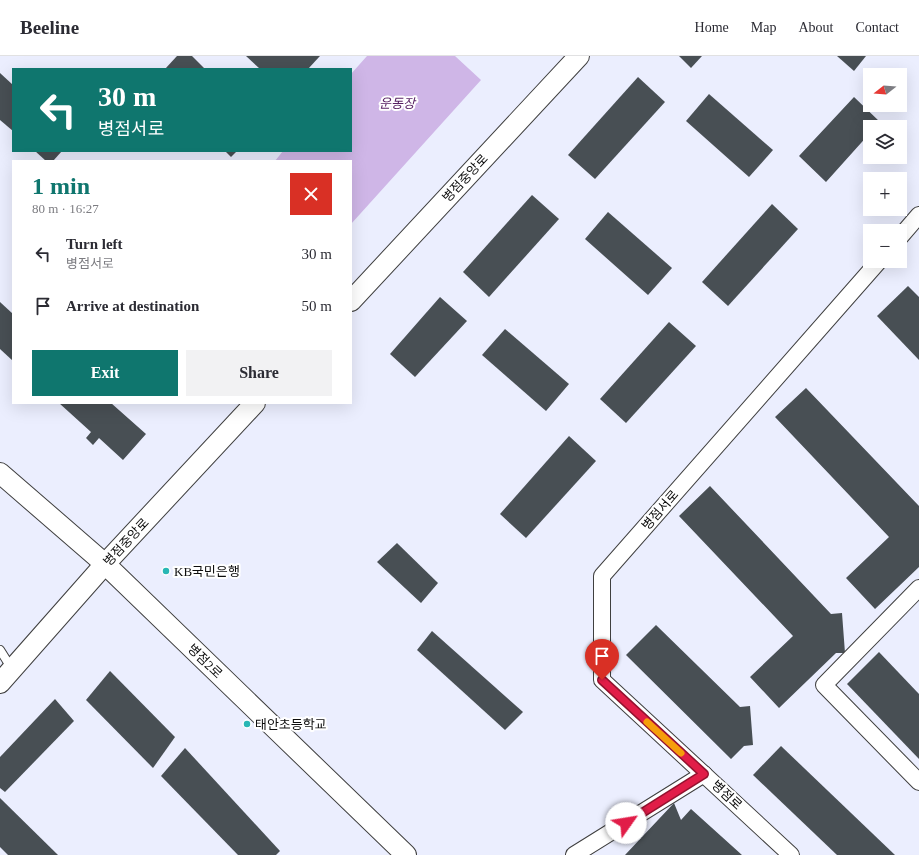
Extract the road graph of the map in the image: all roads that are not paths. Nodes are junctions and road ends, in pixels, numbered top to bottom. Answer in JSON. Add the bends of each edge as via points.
{"nodes":[{"id":1,"x":579,"y":56,"type":"edge"},
{"id":2,"x":919,"y":215,"type":"edge"},
{"id":3,"x":907,"y":229,"type":"edge"},
{"id":4,"x":873,"y":268,"type":"edge"},
{"id":5,"x":352,"y":300,"type":"edge"},
{"id":6,"x":255,"y":404,"type":"edge"},
{"id":7,"x":0,"y":473,"type":"edge"},
{"id":8,"x":105,"y":564,"type":"junction"},
{"id":9,"x":919,"y":588,"type":"edge"},
{"id":10,"x":0,"y":650,"type":"edge"},
{"id":11,"x":6,"y":676,"type":"edge"},
{"id":12,"x":704,"y":774,"type":"junction"},
{"id":13,"x":919,"y":782,"type":"edge"},
{"id":14,"x":406,"y":855,"type":"edge"},
{"id":15,"x":574,"y":855,"type":"edge"},
{"id":16,"x":791,"y":855,"type":"edge"}],
"edges":[{"from":1,"to":5,"type":"street","name":"병점중앙로"},
{"from":2,"to":3,"type":"street"},
{"from":4,"to":12,"type":"street","name":"병점서로","via":[[602,576],[602,680]]},
{"from":6,"to":8,"type":"street","name":"병점중앙로"},
{"from":7,"to":8,"type":"street","name":"병점2로"},
{"from":8,"to":11,"type":"street","name":"병점중앙로"},
{"from":8,"to":14,"type":"street","name":"병점2로"},
{"from":9,"to":13,"type":"street","via":[[824,685]]},
{"from":10,"to":11,"type":"lane"},
{"from":12,"to":15,"type":"street","name":"병점로"},
{"from":12,"to":16,"type":"street","name":"병점로"}]}
